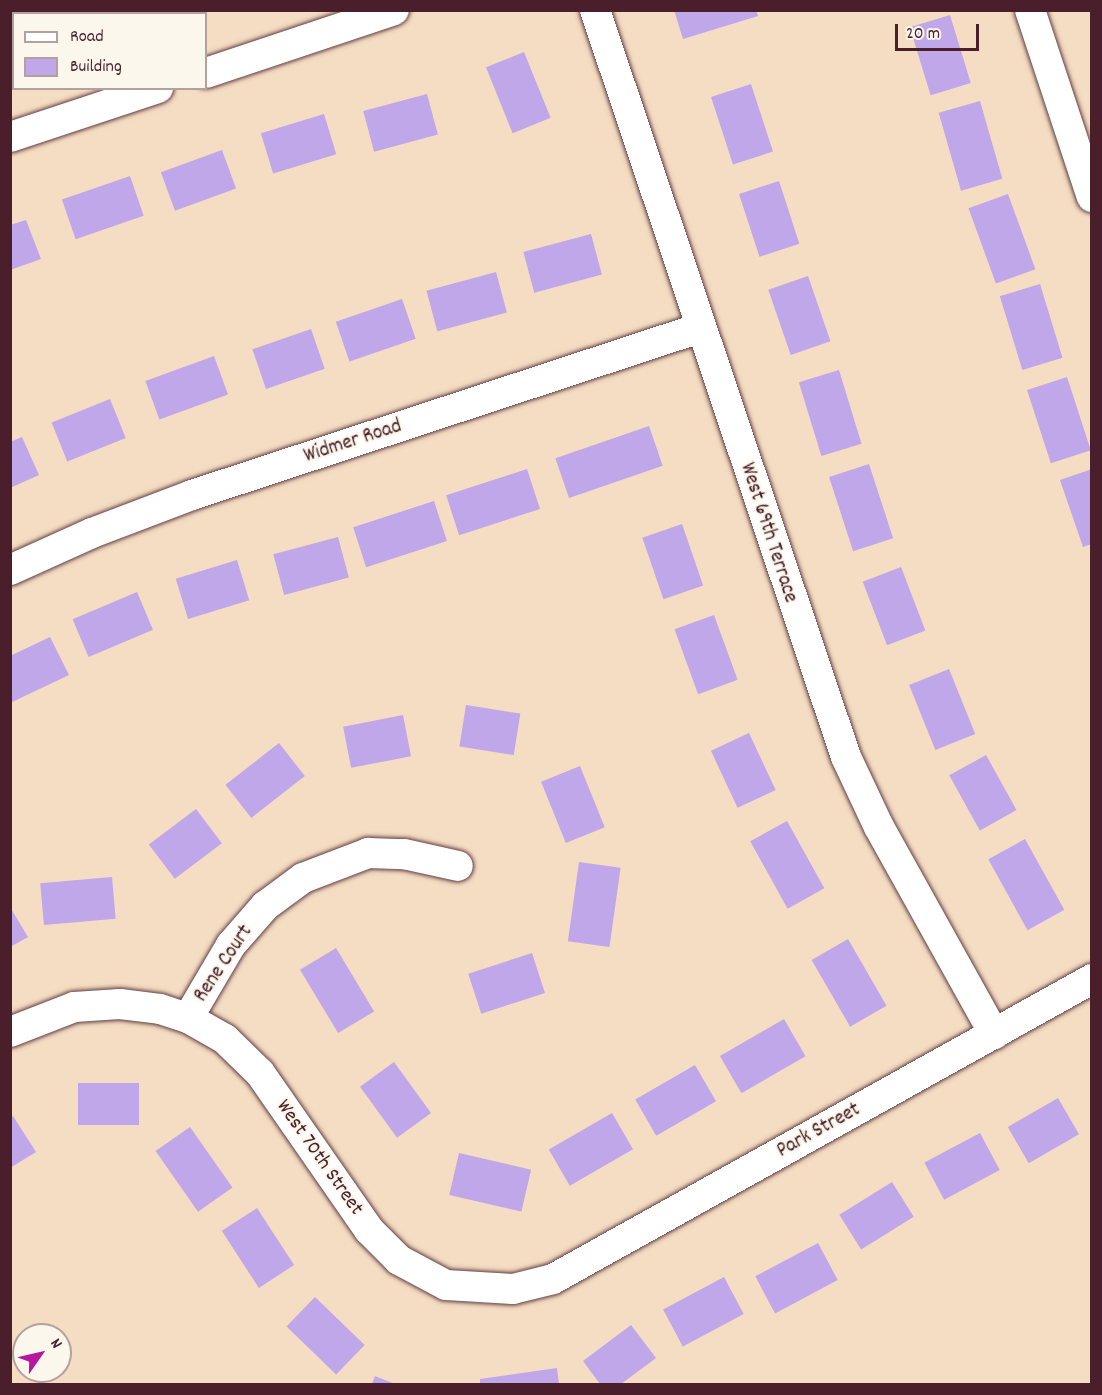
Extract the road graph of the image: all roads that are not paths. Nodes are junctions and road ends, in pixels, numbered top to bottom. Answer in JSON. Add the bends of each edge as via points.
{"nodes":[{"id":1,"x":394,"y":10,"type":"edge"},
{"id":2,"x":595,"y":10,"type":"edge"},
{"id":3,"x":1030,"y":10,"type":"edge"},
{"id":4,"x":207,"y":73,"type":"edge"},
{"id":5,"x":152,"y":90,"type":"edge"},
{"id":6,"x":10,"y":137,"type":"edge"},
{"id":7,"x":1092,"y":197,"type":"edge"},
{"id":8,"x":700,"y":328,"type":"junction"},
{"id":9,"x":10,"y":570,"type":"edge"},
{"id":10,"x":458,"y":866,"type":"dead end"},
{"id":11,"x":1092,"y":980,"type":"edge"},
{"id":12,"x":188,"y":1018,"type":"junction"},
{"id":13,"x":10,"y":1032,"type":"edge"},
{"id":14,"x":994,"y":1034,"type":"junction"},
{"id":15,"x":545,"y":1281,"type":"joint"}],
"edges":[{"from":1,"to":4,"type":"street"},
{"from":2,"to":8,"type":"street","name":"West 69th Terrace"},
{"from":3,"to":7,"type":"street"},
{"from":5,"to":6,"type":"street"},
{"from":8,"to":9,"type":"street","name":"Widmer Road","via":[[192,495]]},
{"from":8,"to":14,"type":"street","name":"West 69th Terrace","via":[[846,756],[879,827]]},
{"from":10,"to":12,"type":"street","name":"Rene Court","via":[[404,854],[368,853],[303,878],[265,906],[231,945]]},
{"from":11,"to":14,"type":"street","name":"Park Street"},
{"from":12,"to":13,"type":"street","name":"West 70th Street","via":[[160,1009],[74,1007]]},
{"from":12,"to":15,"type":"street","name":"West 70th Street","via":[[225,1039],[260,1073],[369,1230],[399,1260],[446,1286],[473,1290],[513,1289]]},
{"from":14,"to":15,"type":"street","name":"Park Street"}]}
